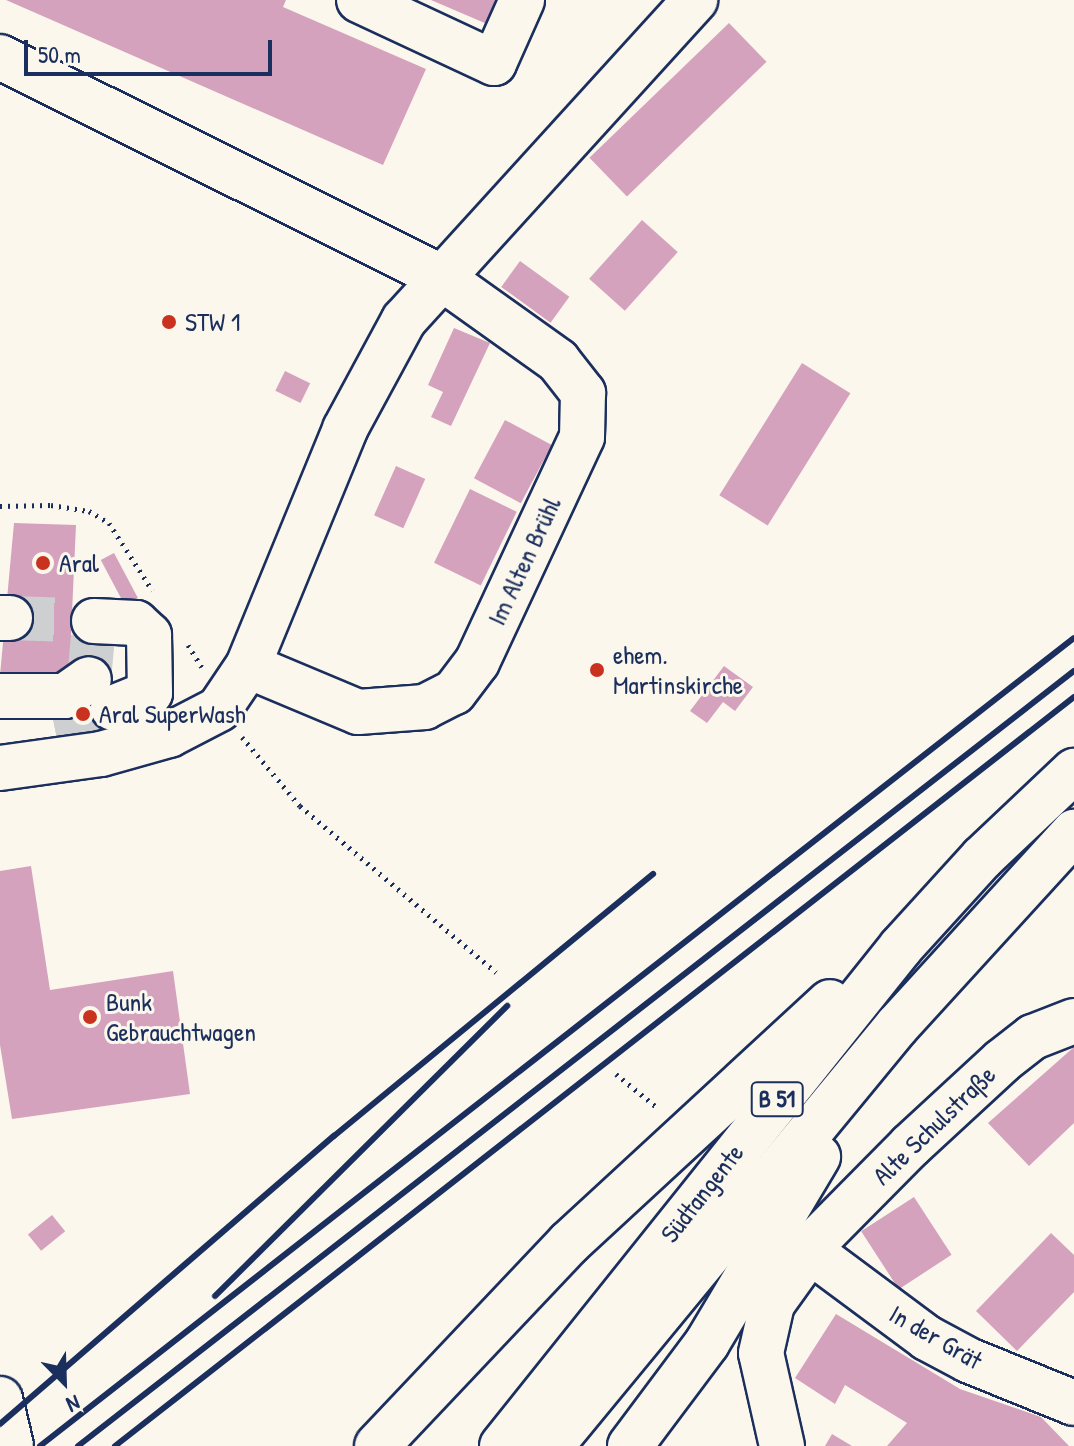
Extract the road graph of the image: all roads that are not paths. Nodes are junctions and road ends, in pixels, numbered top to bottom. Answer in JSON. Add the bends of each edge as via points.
{"nodes":[{"id":1,"x":359,"y":0,"type":"edge"},
{"id":2,"x":522,"y":0,"type":"edge"},
{"id":3,"x":695,"y":0,"type":"edge"},
{"id":4,"x":0,"y":57,"type":"edge"},
{"id":5,"x":439,"y":276,"type":"junction"},
{"id":6,"x":92,"y":653,"type":"tunnel mouth"},
{"id":7,"x":248,"y":666,"type":"junction"},
{"id":8,"x":0,"y":696,"type":"edge"},
{"id":9,"x":0,"y":714,"type":"edge"},
{"id":10,"x":53,"y":720,"type":"tunnel mouth"},
{"id":11,"x":0,"y":768,"type":"edge"},
{"id":12,"x":1074,"y":771,"type":"edge"},
{"id":13,"x":1074,"y":832,"type":"edge"},
{"id":14,"x":901,"y":947,"type":"junction"},
{"id":15,"x":1074,"y":1021,"type":"edge"},
{"id":16,"x":897,"y":1026,"type":"junction"},
{"id":17,"x":810,"y":1251,"type":"junction"},
{"id":18,"x":0,"y":1399,"type":"edge"},
{"id":19,"x":1074,"y":1403,"type":"edge"},
{"id":20,"x":11,"y":1446,"type":"edge"},
{"id":21,"x":377,"y":1446,"type":"edge"},
{"id":22,"x":502,"y":1446,"type":"edge"},
{"id":23,"x":551,"y":1446,"type":"edge"},
{"id":24,"x":630,"y":1446,"type":"edge"},
{"id":25,"x":782,"y":1446,"type":"edge"}],
"edges":[{"from":1,"to":2,"type":"main road","via":[[494,63]]},
{"from":3,"to":5,"type":"main road"},
{"from":4,"to":5,"type":"main road","name":"Im Alten Brühl"},
{"from":5,"to":7,"type":"main road","via":[[404,320],[345,429]]},
{"from":5,"to":7,"type":"main road","name":"Im Alten Brühl","via":[[558,361],[583,393],[582,437],[477,662],[454,692],[425,707],[358,712]]},
{"from":6,"to":8,"type":"main road","via":[[65,696]]},
{"from":7,"to":11,"type":"main road","via":[[219,709],[190,727],[101,754]]},
{"from":9,"to":10,"type":"main road"},
{"from":12,"to":14,"type":"main road","name":"Südtangente","number":"B 51","via":[[982,858]]},
{"from":13,"to":16,"type":"main road","name":"Südtangente","number":"B 51"},
{"from":14,"to":21,"type":"main road","via":[[808,1019],[655,1160]]},
{"from":14,"to":22,"type":"main road","name":"Südtangente","number":"B 51"},
{"from":15,"to":17,"type":"main road","name":"Alte Schulstraße","via":[[1033,1037],[1002,1061]]},
{"from":16,"to":23,"type":"main road","name":"Südtangente","number":"B 51"},
{"from":16,"to":24,"type":"main road","via":[[707,1343]]},
{"from":17,"to":19,"type":"main road","name":"In der Grät","via":[[927,1338]]},
{"from":17,"to":25,"type":"main road","name":"Alte Schulstraße","via":[[772,1304],[761,1353]]},
{"from":18,"to":20,"type":"main road"}]}
